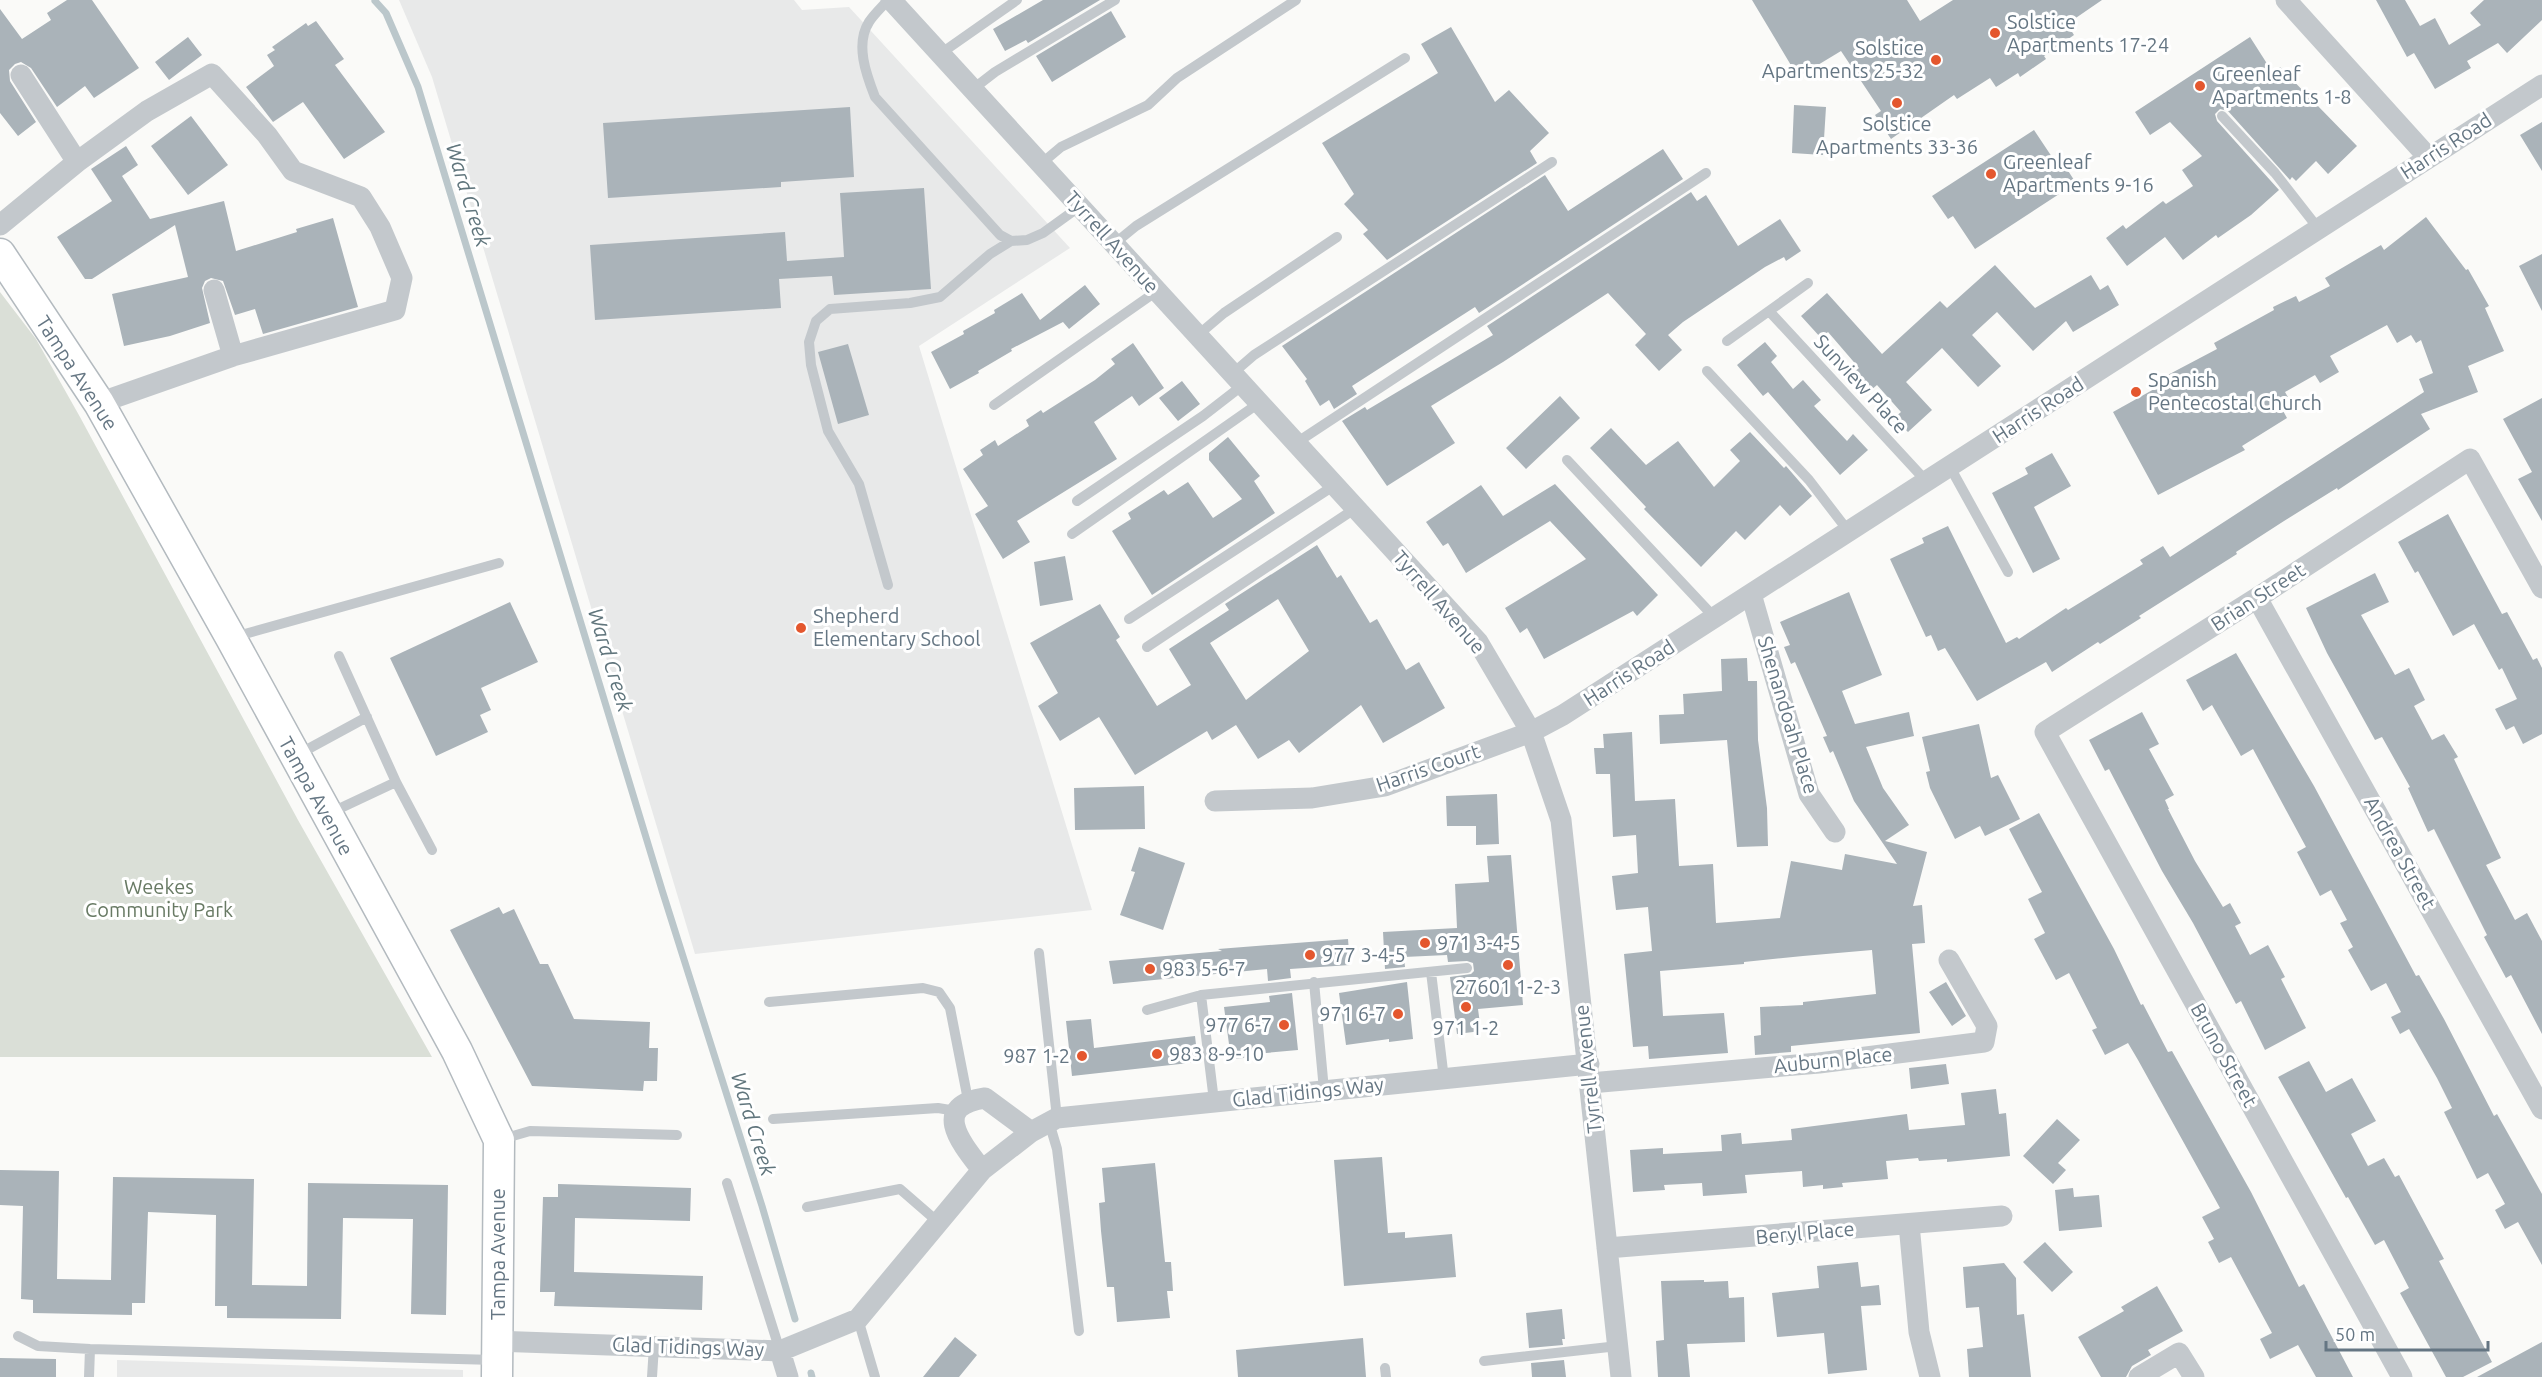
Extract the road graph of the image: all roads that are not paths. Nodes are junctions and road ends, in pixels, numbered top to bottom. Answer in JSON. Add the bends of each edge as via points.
{"nodes":[{"id":1,"x":890,"y":0,"type":"edge"},
{"id":2,"x":1017,"y":0,"type":"edge"},
{"id":3,"x":1115,"y":0,"type":"edge"},
{"id":4,"x":1296,"y":0,"type":"edge"},
{"id":5,"x":2286,"y":0,"type":"edge"},
{"id":6,"x":940,"y":54,"type":"junction"},
{"id":7,"x":1405,"y":58,"type":"dead end"},
{"id":8,"x":21,"y":75,"type":"dead end"},
{"id":9,"x":2542,"y":85,"type":"edge"},
{"id":10,"x":973,"y":90,"type":"junction"},
{"id":11,"x":2222,"y":116,"type":"dead end"},
{"id":12,"x":2428,"y":157,"type":"junction"},
{"id":13,"x":77,"y":162,"type":"junction"},
{"id":14,"x":1552,"y":162,"type":"dead end"},
{"id":15,"x":1042,"y":163,"type":"junction"},
{"id":16,"x":1706,"y":174,"type":"dead end"},
{"id":17,"x":1079,"y":207,"type":"junction"},
{"id":18,"x":0,"y":225,"type":"edge"},
{"id":19,"x":2318,"y":228,"type":"junction"},
{"id":20,"x":1337,"y":237,"type":"dead end"},
{"id":21,"x":1011,"y":241,"type":"junction"},
{"id":22,"x":1114,"y":243,"type":"junction"},
{"id":23,"x":0,"y":254,"type":"edge"},
{"id":24,"x":1808,"y":283,"type":"dead end"},
{"id":25,"x":214,"y":290,"type":"dead end"},
{"id":26,"x":1156,"y":291,"type":"junction"},
{"id":27,"x":1769,"y":311,"type":"junction"},
{"id":28,"x":1198,"y":335,"type":"junction"},
{"id":29,"x":1727,"y":341,"type":"dead end"},
{"id":30,"x":233,"y":356,"type":"junction"},
{"id":31,"x":1707,"y":371,"type":"dead end"},
{"id":32,"x":1237,"y":379,"type":"junction"},
{"id":33,"x":99,"y":403,"type":"junction"},
{"id":34,"x":1259,"y":403,"type":"junction"},
{"id":35,"x":994,"y":405,"type":"dead end"},
{"id":36,"x":1296,"y":443,"type":"junction"},
{"id":37,"x":1567,"y":460,"type":"dead end"},
{"id":38,"x":1950,"y":467,"type":"junction"},
{"id":39,"x":1927,"y":482,"type":"junction"},
{"id":40,"x":1335,"y":485,"type":"junction"},
{"id":41,"x":1077,"y":501,"type":"dead end"},
{"id":42,"x":1356,"y":508,"type":"junction"},
{"id":43,"x":1849,"y":532,"type":"junction"},
{"id":44,"x":1072,"y":534,"type":"dead end"},
{"id":45,"x":499,"y":563,"type":"dead end"},
{"id":46,"x":2008,"y":572,"type":"dead end"},
{"id":47,"x":888,"y":585,"type":"dead end"},
{"id":48,"x":2542,"y":588,"type":"edge"},
{"id":49,"x":1751,"y":594,"type":"junction"},
{"id":50,"x":2257,"y":598,"type":"junction"},
{"id":51,"x":1715,"y":618,"type":"junction"},
{"id":52,"x":1129,"y":619,"type":"dead end"},
{"id":53,"x":231,"y":638,"type":"junction"},
{"id":54,"x":1147,"y":647,"type":"dead end"},
{"id":55,"x":339,"y":656,"type":"dead end"},
{"id":56,"x":367,"y":717,"type":"junction"},
{"id":57,"x":1531,"y":732,"type":"junction"},
{"id":58,"x":2045,"y":732,"type":"joint"},
{"id":59,"x":294,"y":756,"type":"junction"},
{"id":60,"x":396,"y":782,"type":"junction"},
{"id":61,"x":1215,"y":801,"type":"dead end"},
{"id":62,"x":327,"y":815,"type":"junction"},
{"id":63,"x":1835,"y":832,"type":"dead end"},
{"id":64,"x":432,"y":850,"type":"dead end"},
{"id":65,"x":1040,"y":952,"type":"dead end"},
{"id":66,"x":1949,"y":960,"type":"dead end"},
{"id":67,"x":1467,"y":968,"type":"dead end"},
{"id":68,"x":1431,"y":972,"type":"junction"},
{"id":69,"x":1314,"y":982,"type":"junction"},
{"id":70,"x":1201,"y":994,"type":"junction"},
{"id":71,"x":769,"y":1002,"type":"dead end"},
{"id":72,"x":1147,"y":1010,"type":"dead end"},
{"id":73,"x":1589,"y":1073,"type":"junction"},
{"id":74,"x":1444,"y":1078,"type":"junction"},
{"id":75,"x":1324,"y":1090,"type":"junction"},
{"id":76,"x":1214,"y":1101,"type":"junction"},
{"id":77,"x":962,"y":1106,"type":"junction"},
{"id":78,"x":2542,"y":1109,"type":"edge"},
{"id":79,"x":772,"y":1119,"type":"dead end"},
{"id":80,"x":1046,"y":1124,"type":"junction"},
{"id":81,"x":677,"y":1135,"type":"dead end"},
{"id":82,"x":499,"y":1140,"type":"junction"},
{"id":83,"x":981,"y":1170,"type":"junction"},
{"id":84,"x":727,"y":1183,"type":"dead end"},
{"id":85,"x":807,"y":1207,"type":"dead end"},
{"id":86,"x":2002,"y":1216,"type":"dead end"},
{"id":87,"x":938,"y":1222,"type":"junction"},
{"id":88,"x":1909,"y":1224,"type":"junction"},
{"id":89,"x":1607,"y":1248,"type":"junction"},
{"id":90,"x":858,"y":1319,"type":"junction"},
{"id":91,"x":1079,"y":1331,"type":"dead end"},
{"id":92,"x":18,"y":1336,"type":"dead end"},
{"id":93,"x":654,"y":1346,"type":"junction"},
{"id":94,"x":1618,"y":1346,"type":"junction"},
{"id":95,"x":90,"y":1349,"type":"junction"},
{"id":96,"x":780,"y":1351,"type":"junction"},
{"id":97,"x":497,"y":1359,"type":"edge"},
{"id":98,"x":1484,"y":1361,"type":"dead end"},
{"id":99,"x":89,"y":1377,"type":"edge"},
{"id":100,"x":652,"y":1377,"type":"edge"},
{"id":101,"x":788,"y":1377,"type":"edge"},
{"id":102,"x":875,"y":1377,"type":"edge"},
{"id":103,"x":1621,"y":1377,"type":"edge"},
{"id":104,"x":1930,"y":1377,"type":"edge"},
{"id":105,"x":2139,"y":1377,"type":"edge"},
{"id":106,"x":2194,"y":1377,"type":"edge"},
{"id":107,"x":2402,"y":1377,"type":"edge"}],
"edges":[{"from":1,"to":6,"type":"street","name":"Tyrrell Avenue"},
{"from":1,"to":21,"type":"lane","via":[[869,21],[861,38],[867,77],[875,97],[1000,235]]},
{"from":2,"to":6,"type":"lane"},
{"from":3,"to":10,"type":"lane","via":[[995,72]]},
{"from":4,"to":15,"type":"lane","via":[[1177,78],[1148,105],[1061,147]]},
{"from":5,"to":12,"type":"street"},
{"from":6,"to":10,"type":"street","name":"Tyrrell Avenue"},
{"from":7,"to":22,"type":"lane"},
{"from":8,"to":13,"type":"street"},
{"from":9,"to":12,"type":"street","name":"Harris Road"},
{"from":10,"to":15,"type":"street","name":"Tyrrell Avenue"},
{"from":11,"to":19,"type":"lane"},
{"from":12,"to":19,"type":"street","name":"Harris Road"},
{"from":13,"to":18,"type":"street"},
{"from":13,"to":30,"type":"street","via":[[147,111],[212,74],[267,135],[293,171],[361,197],[380,227],[402,278],[394,310]]},
{"from":14,"to":32,"type":"lane","via":[[1254,355]]},
{"from":15,"to":17,"type":"street","name":"Tyrrell Avenue"},
{"from":16,"to":36,"type":"lane"},
{"from":17,"to":21,"type":"lane","via":[[1043,233],[1028,240]]},
{"from":17,"to":22,"type":"street","name":"Tyrrell Avenue"},
{"from":19,"to":38,"type":"street","name":"Harris Road"},
{"from":20,"to":28,"type":"lane"},
{"from":21,"to":47,"type":"lane","via":[[940,297],[830,309],[816,321],[809,342],[811,365],[828,431],[859,484]]},
{"from":22,"to":26,"type":"street","name":"Tyrrell Avenue"},
{"from":23,"to":33,"type":"street","name":"Tampa Avenue"},
{"from":24,"to":27,"type":"lane"},
{"from":25,"to":30,"type":"street"},
{"from":26,"to":28,"type":"street","name":"Tyrrell Avenue"},
{"from":26,"to":35,"type":"lane"},
{"from":27,"to":29,"type":"lane"},
{"from":27,"to":39,"type":"lane","name":"Sunview Place"},
{"from":28,"to":32,"type":"street","name":"Tyrrell Avenue"},
{"from":30,"to":33,"type":"street"},
{"from":31,"to":43,"type":"lane","via":[[1809,480]]},
{"from":32,"to":34,"type":"street","name":"Tyrrell Avenue"},
{"from":32,"to":41,"type":"lane","via":[[1203,416]]},
{"from":33,"to":53,"type":"street","name":"Tampa Avenue"},
{"from":34,"to":36,"type":"street","name":"Tyrrell Avenue"},
{"from":34,"to":44,"type":"lane"},
{"from":36,"to":40,"type":"street","name":"Tyrrell Avenue"},
{"from":37,"to":51,"type":"lane"},
{"from":38,"to":39,"type":"street","name":"Harris Road"},
{"from":38,"to":46,"type":"lane"},
{"from":39,"to":43,"type":"street","name":"Harris Road"},
{"from":40,"to":42,"type":"street","name":"Tyrrell Avenue"},
{"from":40,"to":52,"type":"lane"},
{"from":42,"to":54,"type":"lane"},
{"from":42,"to":57,"type":"street","name":"Tyrrell Avenue","via":[[1478,642]]},
{"from":43,"to":49,"type":"street","name":"Harris Road"},
{"from":45,"to":53,"type":"lane"},
{"from":48,"to":50,"type":"street","name":"Brian Street","via":[[2470,459]]},
{"from":49,"to":51,"type":"street","name":"Harris Road"},
{"from":49,"to":63,"type":"street","name":"Shenandoah Place","via":[[1809,794]]},
{"from":50,"to":58,"type":"street","name":"Brian Street"},
{"from":50,"to":78,"type":"street","name":"Andrea Street"},
{"from":51,"to":57,"type":"street","name":"Harris Road"},
{"from":53,"to":59,"type":"street","name":"Tampa Avenue"},
{"from":55,"to":56,"type":"lane"},
{"from":56,"to":59,"type":"lane"},
{"from":56,"to":60,"type":"lane"},
{"from":57,"to":61,"type":"street","name":"Harris Court","via":[[1385,786],[1312,798]]},
{"from":57,"to":73,"type":"street","name":"Tyrrell Avenue","via":[[1561,820]]},
{"from":58,"to":107,"type":"street","name":"Bruno Street"},
{"from":59,"to":62,"type":"street","name":"Tampa Avenue"},
{"from":60,"to":62,"type":"lane"},
{"from":60,"to":64,"type":"lane"},
{"from":62,"to":82,"type":"street","name":"Tampa Avenue","via":[[457,1051]]},
{"from":65,"to":80,"type":"lane"},
{"from":66,"to":73,"type":"street","name":"Auburn Place","via":[[1987,1026],[1984,1042],[1819,1063]]},
{"from":67,"to":68,"type":"lane"},
{"from":68,"to":69,"type":"lane"},
{"from":68,"to":74,"type":"lane"},
{"from":69,"to":70,"type":"lane"},
{"from":69,"to":75,"type":"lane"},
{"from":70,"to":72,"type":"lane"},
{"from":70,"to":76,"type":"lane"},
{"from":71,"to":77,"type":"lane","via":[[923,988],[939,992],[950,1008]]},
{"from":73,"to":74,"type":"street","name":"Glad Tidings Way"},
{"from":73,"to":89,"type":"street","name":"Tyrrell Avenue"},
{"from":74,"to":75,"type":"street","name":"Glad Tidings Way"},
{"from":75,"to":76,"type":"street","name":"Glad Tidings Way"},
{"from":76,"to":80,"type":"street","name":"Glad Tidings Way"},
{"from":77,"to":79,"type":"lane"},
{"from":77,"to":80,"type":"street","via":[[985,1098]]},
{"from":77,"to":83,"type":"street","via":[[954,1127],[961,1144]]},
{"from":80,"to":83,"type":"street","name":"Glad Tidings Way"},
{"from":80,"to":91,"type":"lane","via":[[1057,1149]]},
{"from":81,"to":82,"type":"lane","via":[[530,1131]]},
{"from":82,"to":97,"type":"street","name":"Tampa Avenue"},
{"from":83,"to":87,"type":"street","name":"Glad Tidings Way"},
{"from":84,"to":96,"type":"lane"},
{"from":85,"to":87,"type":"lane","via":[[900,1189]]},
{"from":86,"to":88,"type":"street","name":"Beryl Place"},
{"from":87,"to":90,"type":"street","name":"Glad Tidings Way"},
{"from":88,"to":89,"type":"street","name":"Beryl Place"},
{"from":88,"to":104,"type":"street","via":[[1919,1332]]},
{"from":89,"to":94,"type":"street","name":"Tyrrell Avenue"},
{"from":90,"to":96,"type":"street","name":"Glad Tidings Way"},
{"from":90,"to":102,"type":"lane"},
{"from":92,"to":95,"type":"lane","via":[[38,1346]]},
{"from":93,"to":96,"type":"street","name":"Glad Tidings Way"},
{"from":93,"to":97,"type":"street","name":"Glad Tidings Way"},
{"from":93,"to":100,"type":"lane"},
{"from":94,"to":98,"type":"lane"},
{"from":94,"to":103,"type":"street","name":"Tyrrell Avenue"},
{"from":95,"to":97,"type":"lane"},
{"from":95,"to":99,"type":"lane"},
{"from":96,"to":101,"type":"street"},
{"from":105,"to":106,"type":"street","via":[[2179,1353]]}]}
